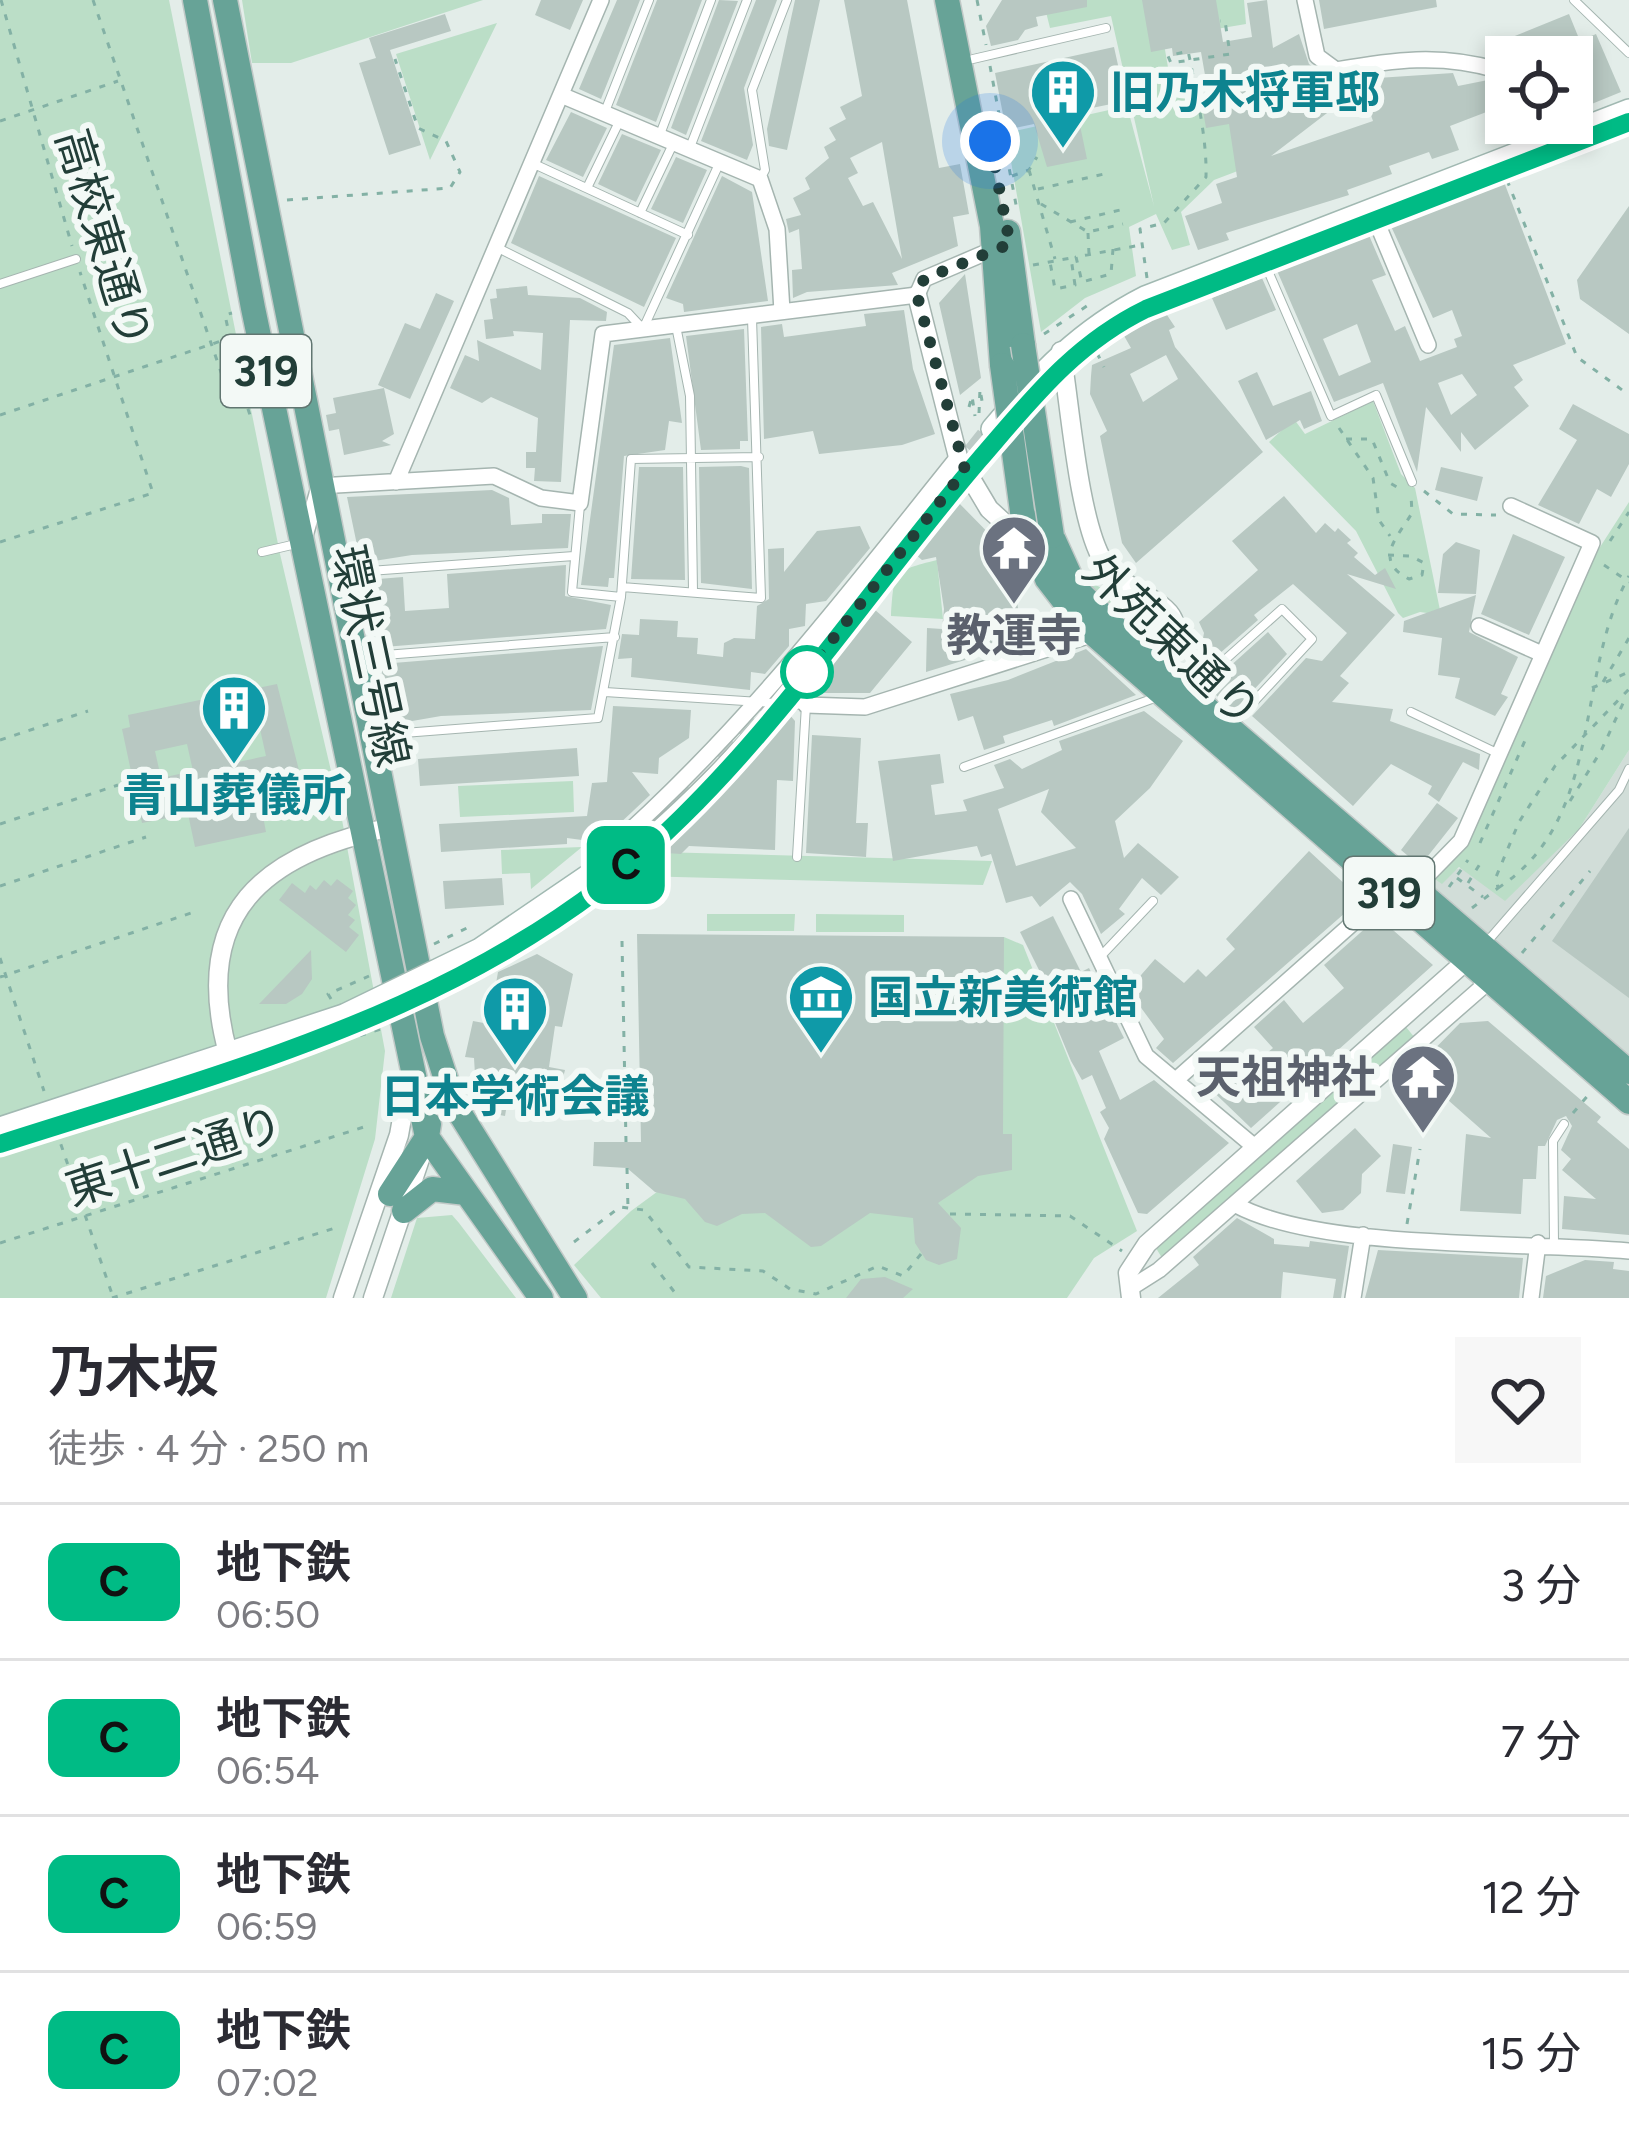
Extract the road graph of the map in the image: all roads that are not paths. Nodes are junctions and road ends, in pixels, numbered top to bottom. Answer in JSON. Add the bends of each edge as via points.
{"nodes":[{"id":1,"x":195,"y":0,"type":"edge"},
{"id":2,"x":225,"y":0,"type":"edge"},
{"id":3,"x":601,"y":0,"type":"edge"},
{"id":4,"x":649,"y":0,"type":"edge"},
{"id":5,"x":711,"y":0,"type":"edge"},
{"id":6,"x":747,"y":0,"type":"edge"},
{"id":7,"x":787,"y":0,"type":"edge"},
{"id":8,"x":947,"y":0,"type":"edge"},
{"id":9,"x":962,"y":0,"type":"edge"},
{"id":10,"x":1305,"y":0,"type":"edge"},
{"id":11,"x":1574,"y":0,"type":"edge"},
{"id":12,"x":1106,"y":28,"type":"dead end"},
{"id":13,"x":1629,"y":53,"type":"edge"},
{"id":14,"x":981,"y":57,"type":"junction"},
{"id":15,"x":1485,"y":66,"type":"edge"},
{"id":16,"x":562,"y":95,"type":"junction"},
{"id":17,"x":1629,"y":110,"type":"edge"},
{"id":18,"x":612,"y":117,"type":"junction"},
{"id":19,"x":673,"y":144,"type":"junction"},
{"id":20,"x":1526,"y":144,"type":"edge"},
{"id":21,"x":1529,"y":151,"type":"junction"},
{"id":22,"x":532,"y":163,"type":"junction"},
{"id":23,"x":720,"y":163,"type":"junction"},
{"id":24,"x":760,"y":179,"type":"junction"},
{"id":25,"x":587,"y":188,"type":"junction"},
{"id":26,"x":1372,"y":212,"type":"junction"},
{"id":27,"x":640,"y":213,"type":"junction"},
{"id":28,"x":688,"y":235,"type":"junction"},
{"id":29,"x":1008,"y":238,"type":"junction"},
{"id":30,"x":496,"y":247,"type":"junction"},
{"id":31,"x":1260,"y":254,"type":"junction"},
{"id":32,"x":76,"y":259,"type":"road end"},
{"id":33,"x":0,"y":284,"type":"edge"},
{"id":34,"x":917,"y":295,"type":"junction"},
{"id":35,"x":782,"y":311,"type":"junction"},
{"id":36,"x":752,"y":316,"type":"junction"},
{"id":37,"x":676,"y":324,"type":"junction"},
{"id":38,"x":643,"y":329,"type":"junction"},
{"id":39,"x":1428,"y":345,"type":"dead end"},
{"id":40,"x":1061,"y":351,"type":"junction"},
{"id":41,"x":988,"y":422,"type":"tunnel mouth"},
{"id":42,"x":759,"y":457,"type":"junction"},
{"id":43,"x":692,"y":459,"type":"junction"},
{"id":44,"x":962,"y":463,"type":"junction"},
{"id":45,"x":396,"y":482,"type":"junction"},
{"id":46,"x":1412,"y":482,"type":"road end"},
{"id":47,"x":319,"y":488,"type":"junction"},
{"id":48,"x":580,"y":502,"type":"junction"},
{"id":49,"x":1511,"y":506,"type":"road end"},
{"id":50,"x":303,"y":542,"type":"junction"},
{"id":51,"x":1042,"y":542,"type":"junction"},
{"id":52,"x":262,"y":552,"type":"dead end"},
{"id":53,"x":574,"y":556,"type":"junction"},
{"id":54,"x":337,"y":574,"type":"junction"},
{"id":55,"x":622,"y":592,"type":"junction"},
{"id":56,"x":693,"y":592,"type":"junction"},
{"id":57,"x":1479,"y":626,"type":"dead end"},
{"id":58,"x":1094,"y":634,"type":"junction"},
{"id":59,"x":615,"y":637,"type":"junction"},
{"id":60,"x":1542,"y":654,"type":"junction"},
{"id":61,"x":354,"y":658,"type":"junction"},
{"id":62,"x":1157,"y":682,"type":"junction"},
{"id":63,"x":605,"y":692,"type":"junction"},
{"id":64,"x":1189,"y":692,"type":"junction"},
{"id":65,"x":769,"y":704,"type":"junction"},
{"id":66,"x":806,"y":705,"type":"junction"},
{"id":67,"x":1411,"y":712,"type":"dead end"},
{"id":68,"x":1237,"y":720,"type":"dead end"},
{"id":69,"x":370,"y":736,"type":"junction"},
{"id":70,"x":1498,"y":754,"type":"junction"},
{"id":71,"x":964,"y":766,"type":"dead end"},
{"id":72,"x":1629,"y":769,"type":"edge"},
{"id":73,"x":392,"y":827,"type":"junction"},
{"id":74,"x":366,"y":832,"type":"junction"},
{"id":75,"x":797,"y":857,"type":"dead end"},
{"id":76,"x":605,"y":864,"type":"dead end"},
{"id":77,"x":1418,"y":889,"type":"junction"},
{"id":78,"x":1386,"y":890,"type":"junction"},
{"id":79,"x":1071,"y":899,"type":"dead end"},
{"id":80,"x":1153,"y":901,"type":"dead end"},
{"id":81,"x":427,"y":948,"type":"junction"},
{"id":82,"x":1475,"y":953,"type":"junction"},
{"id":83,"x":1099,"y":958,"type":"junction"},
{"id":84,"x":1488,"y":980,"type":"junction"},
{"id":85,"x":228,"y":1053,"type":"junction"},
{"id":86,"x":409,"y":1065,"type":"junction"},
{"id":87,"x":1629,"y":1072,"type":"edge"},
{"id":88,"x":1178,"y":1079,"type":"junction"},
{"id":89,"x":1629,"y":1102,"type":"edge"},
{"id":90,"x":1567,"y":1121,"type":"road end"},
{"id":91,"x":0,"y":1128,"type":"edge"},
{"id":92,"x":427,"y":1137,"type":"junction"},
{"id":93,"x":1256,"y":1148,"type":"junction"},
{"id":94,"x":494,"y":1171,"type":"junction"},
{"id":95,"x":466,"y":1193,"type":"junction"},
{"id":96,"x":397,"y":1203,"type":"junction"},
{"id":97,"x":1236,"y":1205,"type":"junction"},
{"id":98,"x":1363,"y":1235,"type":"junction"},
{"id":99,"x":1546,"y":1243,"type":"junction"},
{"id":100,"x":543,"y":1244,"type":"junction"},
{"id":101,"x":1629,"y":1250,"type":"edge"},
{"id":102,"x":1130,"y":1294,"type":"edge"},
{"id":103,"x":348,"y":1298,"type":"edge"},
{"id":104,"x":373,"y":1298,"type":"edge"},
{"id":105,"x":541,"y":1298,"type":"edge"},
{"id":106,"x":575,"y":1298,"type":"edge"},
{"id":107,"x":591,"y":1298,"type":"edge"},
{"id":108,"x":1353,"y":1298,"type":"edge"},
{"id":109,"x":1531,"y":1298,"type":"edge"}],
"edges":[{"from":1,"to":50,"type":"main road","name":"環状三号線","number":"319"},
{"from":2,"to":47,"type":"main road","name":"環状三号線","number":"319"},
{"from":3,"to":16,"type":"street"},
{"from":4,"to":18,"type":"lane"},
{"from":5,"to":19,"type":"lane"},
{"from":6,"to":19,"type":"lane"},
{"from":7,"to":24,"type":"lane","via":[[752,89]]},
{"from":8,"to":29,"type":"main road","name":"外苑東通り","number":"319"},
{"from":9,"to":14,"type":"main road","name":"外苑東通り","number":"319"},
{"from":10,"to":15,"type":"street","via":[[1317,56],[1336,70],[1401,58]]},
{"from":11,"to":13,"type":"lane"},
{"from":12,"to":14,"type":"lane"},
{"from":14,"to":29,"type":"main road","name":"外苑東通り","number":"319"},
{"from":16,"to":18,"type":"street"},
{"from":16,"to":22,"type":"street"},
{"from":17,"to":21,"type":"main road"},
{"from":18,"to":19,"type":"street"},
{"from":18,"to":25,"type":"lane"},
{"from":19,"to":23,"type":"street"},
{"from":19,"to":27,"type":"lane"},
{"from":20,"to":21,"type":"street"},
{"from":21,"to":26,"type":"main road"},
{"from":22,"to":25,"type":"lane"},
{"from":22,"to":30,"type":"street"},
{"from":23,"to":24,"type":"street"},
{"from":23,"to":28,"type":"lane"},
{"from":24,"to":35,"type":"street","via":[[777,229]]},
{"from":25,"to":27,"type":"lane"},
{"from":26,"to":31,"type":"main road"},
{"from":26,"to":39,"type":"street"},
{"from":27,"to":28,"type":"lane"},
{"from":28,"to":38,"type":"lane"},
{"from":29,"to":34,"type":"street","via":[[924,279]]},
{"from":29,"to":51,"type":"main road","name":"外苑東通り","number":"319","bridge":true,"via":[[1030,342]]},
{"from":29,"to":51,"type":"main road","name":"外苑東通り","number":"319","bridge":true,"via":[[1002,365],[1022,511]]},
{"from":30,"to":38,"type":"lane","via":[[628,313]]},
{"from":30,"to":45,"type":"street"},
{"from":31,"to":40,"type":"main road","via":[[1145,297]]},
{"from":31,"to":46,"type":"lane","via":[[1331,416],[1376,395]]},
{"from":32,"to":33,"type":"lane"},
{"from":34,"to":35,"type":"street"},
{"from":34,"to":44,"type":"street"},
{"from":35,"to":36,"type":"street"},
{"from":36,"to":37,"type":"street"},
{"from":36,"to":42,"type":"lane"},
{"from":37,"to":38,"type":"street"},
{"from":37,"to":43,"type":"lane"},
{"from":38,"to":48,"type":"street","via":[[600,339]]},
{"from":40,"to":41,"type":"main road"},
{"from":40,"to":62,"type":"street","via":[[1101,558],[1175,623],[1175,646]]},
{"from":42,"to":43,"type":"lane"},
{"from":42,"to":56,"type":"lane","via":[[761,598]]},
{"from":43,"to":55,"type":"lane","via":[[631,459]]},
{"from":43,"to":56,"type":"lane"},
{"from":44,"to":51,"type":"street","via":[[989,509]]},
{"from":44,"to":65,"type":"street"},
{"from":45,"to":47,"type":"street"},
{"from":45,"to":48,"type":"street","via":[[494,476],[541,499]]},
{"from":47,"to":50,"type":"street"},
{"from":47,"to":54,"type":"main road","name":"環状三号線","number":"319"},
{"from":48,"to":53,"type":"lane"},
{"from":49,"to":60,"type":"street","via":[[1592,543]]},
{"from":50,"to":52,"type":"lane"},
{"from":50,"to":74,"type":"main road","name":"環状三号線","number":"319"},
{"from":51,"to":58,"type":"main road","name":"外苑東通り","number":"319","via":[[1054,590]]},
{"from":51,"to":62,"type":"main road","name":"外苑東通り","number":"319"},
{"from":53,"to":54,"type":"lane"},
{"from":53,"to":55,"type":"lane","via":[[572,592]]},
{"from":54,"to":61,"type":"main road","name":"環状三号線","number":"319"},
{"from":55,"to":56,"type":"lane"},
{"from":55,"to":59,"type":"lane"},
{"from":57,"to":60,"type":"street"},
{"from":58,"to":62,"type":"main road","name":"外苑東通り","number":"319"},
{"from":58,"to":66,"type":"street","via":[[865,706]]},
{"from":59,"to":61,"type":"lane"},
{"from":59,"to":63,"type":"lane"},
{"from":60,"to":70,"type":"street"},
{"from":61,"to":69,"type":"main road","name":"環状三号線","number":"319"},
{"from":62,"to":64,"type":"main road","name":"外苑東通り","number":"319"},
{"from":62,"to":71,"type":"lane","via":[[1148,704]]},
{"from":62,"to":78,"type":"main road","name":"外苑東通り","number":"319"},
{"from":63,"to":65,"type":"lane"},
{"from":63,"to":69,"type":"lane","via":[[598,718]]},
{"from":64,"to":68,"type":"lane","via":[[1282,609],[1312,639]]},
{"from":64,"to":77,"type":"main road","name":"外苑東通り","number":"319"},
{"from":65,"to":65,"type":"street","via":[[693,798],[615,865],[605,853]]},
{"from":65,"to":66,"type":"lane"},
{"from":66,"to":75,"type":"lane"},
{"from":67,"to":70,"type":"lane"},
{"from":69,"to":73,"type":"main road","name":"環状三号線","number":"319"},
{"from":70,"to":77,"type":"street","via":[[1461,841]]},
{"from":72,"to":82,"type":"lane"},
{"from":73,"to":74,"type":"street"},
{"from":73,"to":81,"type":"main road","name":"環状三号線","number":"319"},
{"from":74,"to":85,"type":"street","via":[[304,850],[252,890],[218,971],[216,1010]]},
{"from":74,"to":86,"type":"main road","name":"環状三号線","number":"319"},
{"from":76,"to":85,"type":"main road","bridge":true,"via":[[480,950],[339,1025]]},
{"from":77,"to":78,"type":"street"},
{"from":77,"to":82,"type":"main road","name":"外苑東通り","number":"319"},
{"from":78,"to":82,"type":"main road","name":"外苑東通り","number":"319"},
{"from":78,"to":88,"type":"street"},
{"from":79,"to":83,"type":"street"},
{"from":80,"to":83,"type":"lane"},
{"from":81,"to":92,"type":"main road"},
{"from":81,"to":94,"type":"main road","name":"環状三号線","number":"319","via":[[443,1074]]},
{"from":82,"to":84,"type":"main road","name":"外苑東通り","number":"319"},
{"from":82,"to":87,"type":"main road","name":"外苑東通り","number":"319"},
{"from":82,"to":93,"type":"street"},
{"from":83,"to":88,"type":"street","via":[[1146,1057]]},
{"from":84,"to":89,"type":"main road","name":"外苑東通り","number":"319"},
{"from":84,"to":97,"type":"street"},
{"from":85,"to":91,"type":"main road"},
{"from":86,"to":92,"type":"main road","name":"環状三号線","number":"319"},
{"from":86,"to":103,"type":"street","via":[[404,1118]]},
{"from":88,"to":93,"type":"street"},
{"from":90,"to":99,"type":"lane","via":[[1553,1141]]},
{"from":92,"to":94,"type":"main road","via":[[469,1150]]},
{"from":92,"to":95,"type":"main road","name":"環状三号線","number":"319"},
{"from":92,"to":96,"type":"main road"},
{"from":93,"to":102,"type":"street","via":[[1133,1259]]},
{"from":94,"to":100,"type":"main road","name":"環状三号線","number":"319"},
{"from":95,"to":96,"type":"main road","via":[[432,1189]]},
{"from":95,"to":105,"type":"main road","name":"環状三号線","number":"319"},
{"from":96,"to":103,"type":"street"},
{"from":96,"to":104,"type":"street"},
{"from":97,"to":98,"type":"street","via":[[1269,1223]]},
{"from":97,"to":102,"type":"street"},
{"from":98,"to":99,"type":"street"},
{"from":98,"to":108,"type":"street"},
{"from":99,"to":101,"type":"street"},
{"from":99,"to":109,"type":"street"},
{"from":100,"to":106,"type":"main road","name":"環状三号線","number":"319"},
{"from":100,"to":107,"type":"street"}]}
